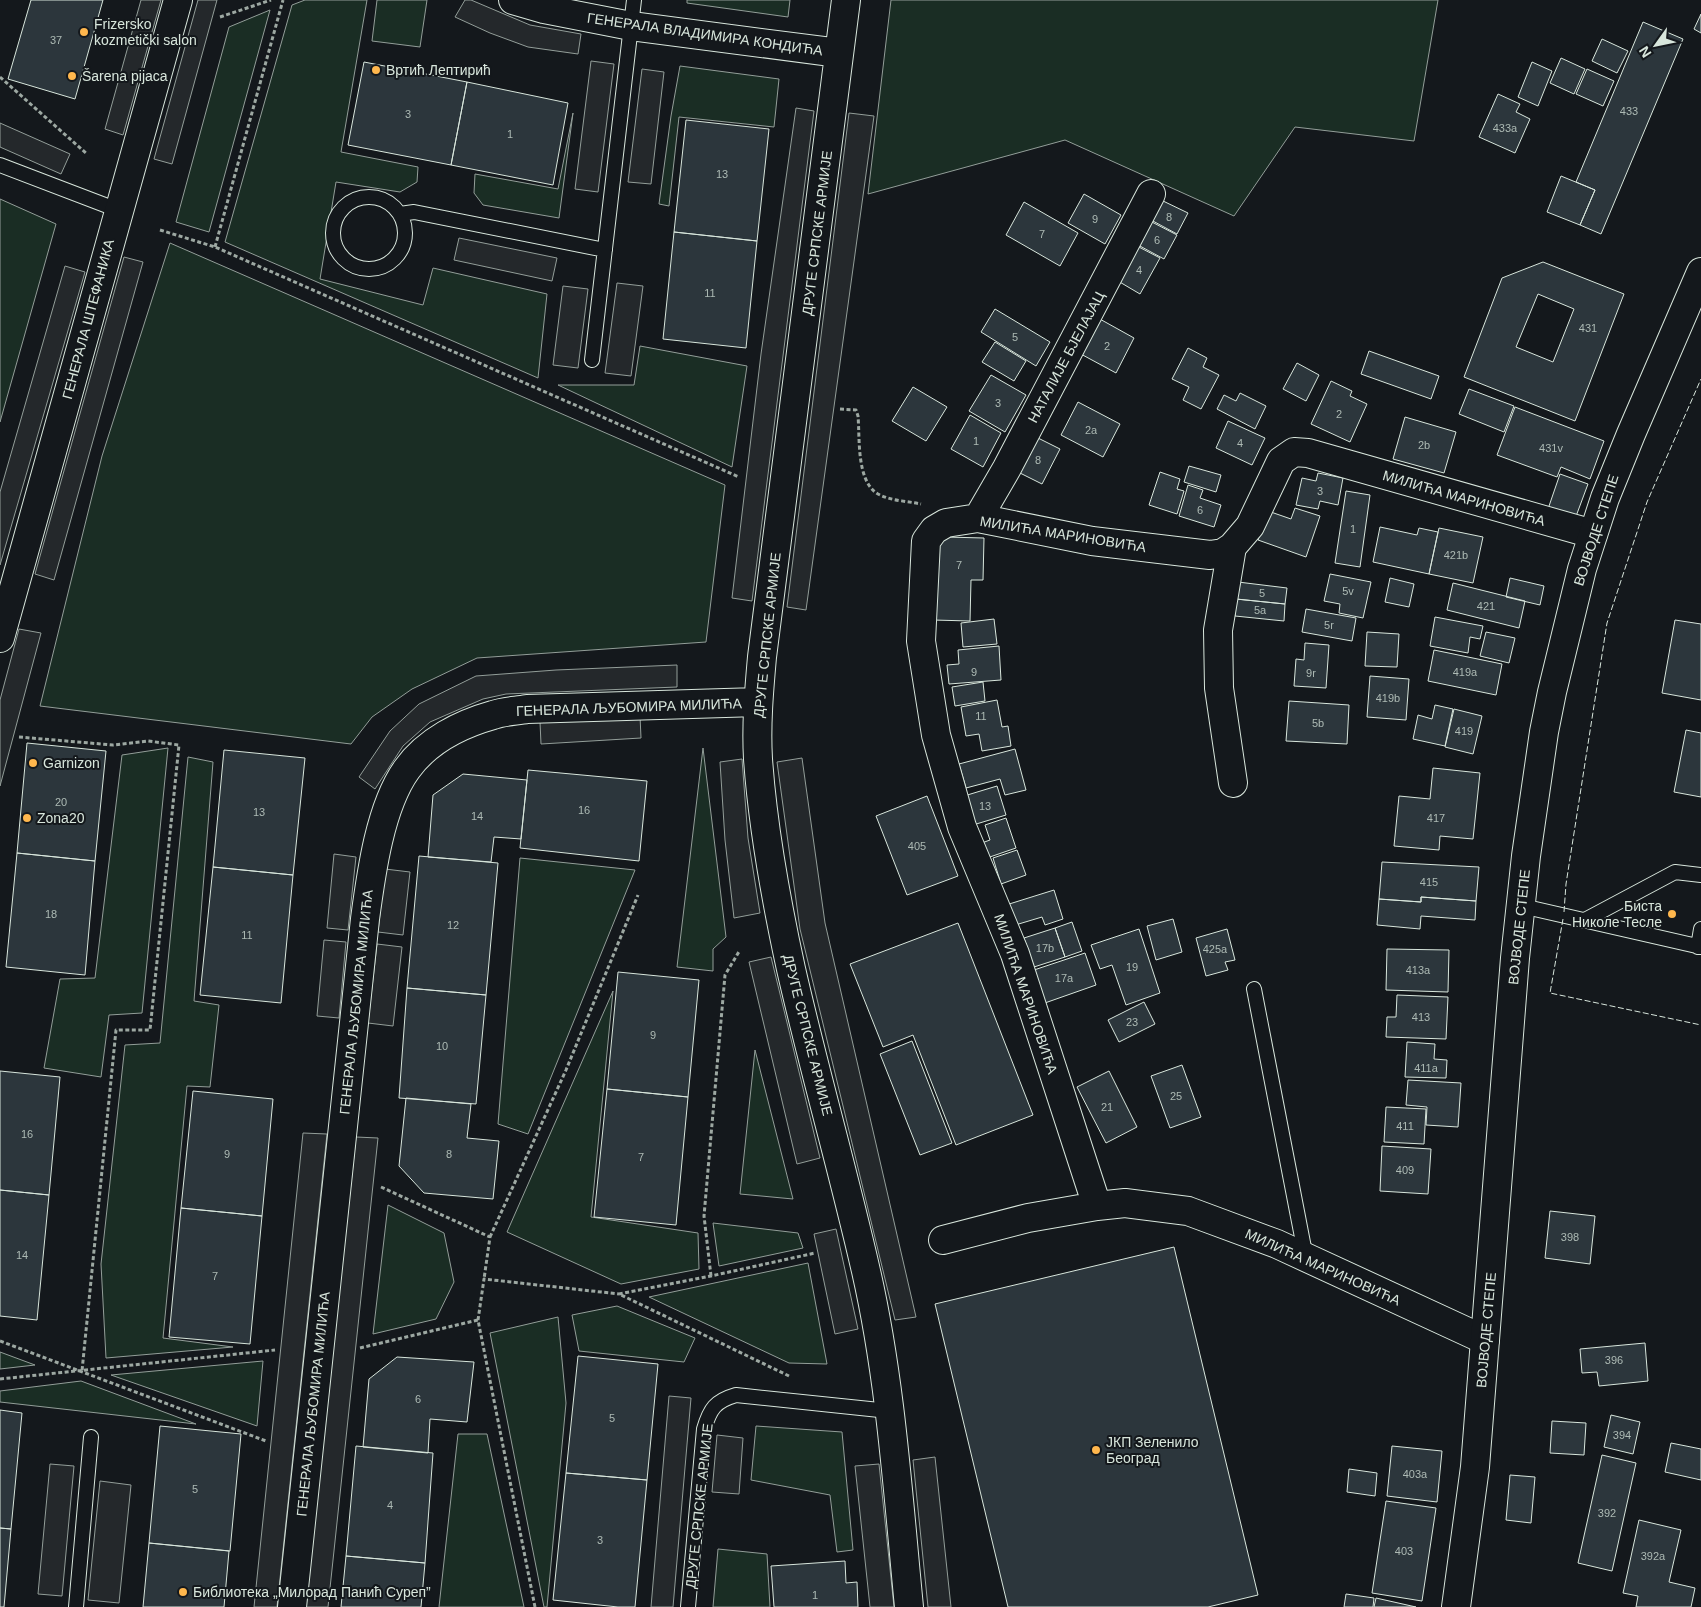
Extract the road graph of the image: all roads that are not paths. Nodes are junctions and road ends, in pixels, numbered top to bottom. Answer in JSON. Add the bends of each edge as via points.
{"nodes":[{"id":1,"x":178,"y":0,"type":"edge"},
{"id":2,"x":513,"y":0,"type":"edge"},
{"id":3,"x":846,"y":0,"type":"edge"},
{"id":4,"x":633,"y":13,"type":"edge"},
{"id":5,"x":839,"y":52,"type":"junction"},
{"id":6,"x":0,"y":165,"type":"edge"},
{"id":7,"x":1151,"y":194,"type":"dead end"},
{"id":8,"x":118,"y":210,"type":"junction"},
{"id":9,"x":400,"y":214,"type":"junction"},
{"id":10,"x":605,"y":250,"type":"junction"},
{"id":11,"x":1701,"y":272,"type":"edge"},
{"id":12,"x":592,"y":360,"type":"dead end"},
{"id":13,"x":978,"y":518,"type":"junction"},
{"id":14,"x":1593,"y":534,"type":"junction"},
{"id":15,"x":1232,"y":547,"type":"junction"},
{"id":16,"x":0,"y":638,"type":"edge"},
{"id":17,"x":758,"y":702,"type":"junction"},
{"id":18,"x":1234,"y":783,"type":"dead end"},
{"id":19,"x":1701,"y":875,"type":"edge"},
{"id":20,"x":1522,"y":906,"type":"junction"},
{"id":21,"x":1583,"y":920,"type":"junction"},
{"id":22,"x":1701,"y":928,"type":"edge"},
{"id":23,"x":1699,"y":947,"type":"edge"},
{"id":24,"x":1254,"y":989,"type":"dead end"},
{"id":25,"x":1097,"y":1206,"type":"junction"},
{"id":26,"x":942,"y":1240,"type":"dead end"},
{"id":27,"x":1306,"y":1258,"type":"junction"},
{"id":28,"x":1485,"y":1340,"type":"junction"},
{"id":29,"x":889,"y":1411,"type":"junction"},
{"id":30,"x":91,"y":1437,"type":"dead end"},
{"id":31,"x":76,"y":1607,"type":"edge"},
{"id":32,"x":292,"y":1607,"type":"edge"},
{"id":33,"x":688,"y":1607,"type":"edge"},
{"id":34,"x":909,"y":1607,"type":"edge"},
{"id":35,"x":1456,"y":1607,"type":"edge"}],
"edges":[{"from":1,"to":8,"type":"street","name":"ГЕНЕРАЛА ШТЕФАНИКА"},
{"from":2,"to":4,"type":"street","name":"ГЕНЕРАЛА ВЛАДИМИРА КОНДИЋА","via":[[544,9]]},
{"from":3,"to":5,"type":"street","name":"ДРУГЕ СРПСКЕ АРМИЈЕ"},
{"from":4,"to":5,"type":"street","name":"ГЕНЕРАЛА ВЛАДИМИРА КОНДИЋА"},
{"from":4,"to":10,"type":"lane"},
{"from":5,"to":17,"type":"street","name":"ДРУГЕ СРПСКЕ АРМИЈЕ"},
{"from":6,"to":8,"type":"lane"},
{"from":7,"to":13,"type":"street","name":"НАТАЛИЈЕ БЈЕЛАЈАЦ"},
{"from":8,"to":16,"type":"street","name":"ГЕНЕРАЛА ШТЕФАНИКА"},
{"from":9,"to":9,"type":"lane","via":[[382,199],[359,198],[348,203],[334,221],[332,232],[340,256],[361,269],[374,270],[386,266],[402,248],[405,236]]},
{"from":9,"to":10,"type":"lane","via":[[414,212]]},
{"from":10,"to":12,"type":"lane"},
{"from":11,"to":14,"type":"street","name":"ВОЈВОДЕ СТЕПЕ","via":[[1631,434]]},
{"from":13,"to":15,"type":"street","name":"МИЛИЋА МАРИНОВИЋА","via":[[1092,541],[1170,551],[1210,555]]},
{"from":13,"to":25,"type":"street","name":"МИЛИЋА МАРИНОВИЋА","via":[[946,523],[934,530],[926,541],[921,641],[936,735],[962,828],[1015,954]]},
{"from":14,"to":15,"type":"street","name":"МИЛИЋА МАРИНОВИЋА","via":[[1308,453],[1294,452],[1281,461],[1250,526]]},
{"from":14,"to":20,"type":"street","name":"ВОЈВОДЕ СТЕПЕ","via":[[1544,732]]},
{"from":15,"to":18,"type":"street","via":[[1218,630],[1220,688]]},
{"from":17,"to":29,"type":"street","name":"ДРУГЕ СРПСКЕ АРМИЈЕ","via":[[758,758],[769,859],[800,1010],[866,1272]]},
{"from":17,"to":32,"type":"street","name":"ГЕНЕРАЛА ЉУБОМИРА МИЛИЋА","via":[[527,709],[494,714],[448,734],[428,747],[408,768],[397,786],[371,872]]},
{"from":19,"to":21,"type":"lane","via":[[1674,872]]},
{"from":20,"to":21,"type":"lane"},
{"from":20,"to":28,"type":"street","name":"ВОЈВОДЕ СТЕПЕ","via":[[1514,967]]},
{"from":21,"to":23,"type":"lane"},
{"from":22,"to":23,"type":"lane"},
{"from":24,"to":27,"type":"lane"},
{"from":25,"to":26,"type":"street","name":"МИЛИЋА МАРИНОВИЋА","via":[[1028,1218]]},
{"from":25,"to":27,"type":"street","name":"МИЛИЋА МАРИНОВИЋА","via":[[1125,1203],[1188,1211]]},
{"from":27,"to":28,"type":"street","name":"МИЛИЋА МАРИНОВИЋА"},
{"from":28,"to":35,"type":"street","name":"ВОЈВОДЕ СТЕПЕ","via":[[1475,1467]]},
{"from":29,"to":33,"type":"lane","name":"ДРУГЕ СРПСКЕ АРМИЈЕ","via":[[736,1395],[717,1404],[709,1412],[704,1428]]},
{"from":29,"to":34,"type":"street","name":"ДРУГЕ СРПСКЕ АРМИЈЕ"},
{"from":30,"to":31,"type":"lane"}]}
